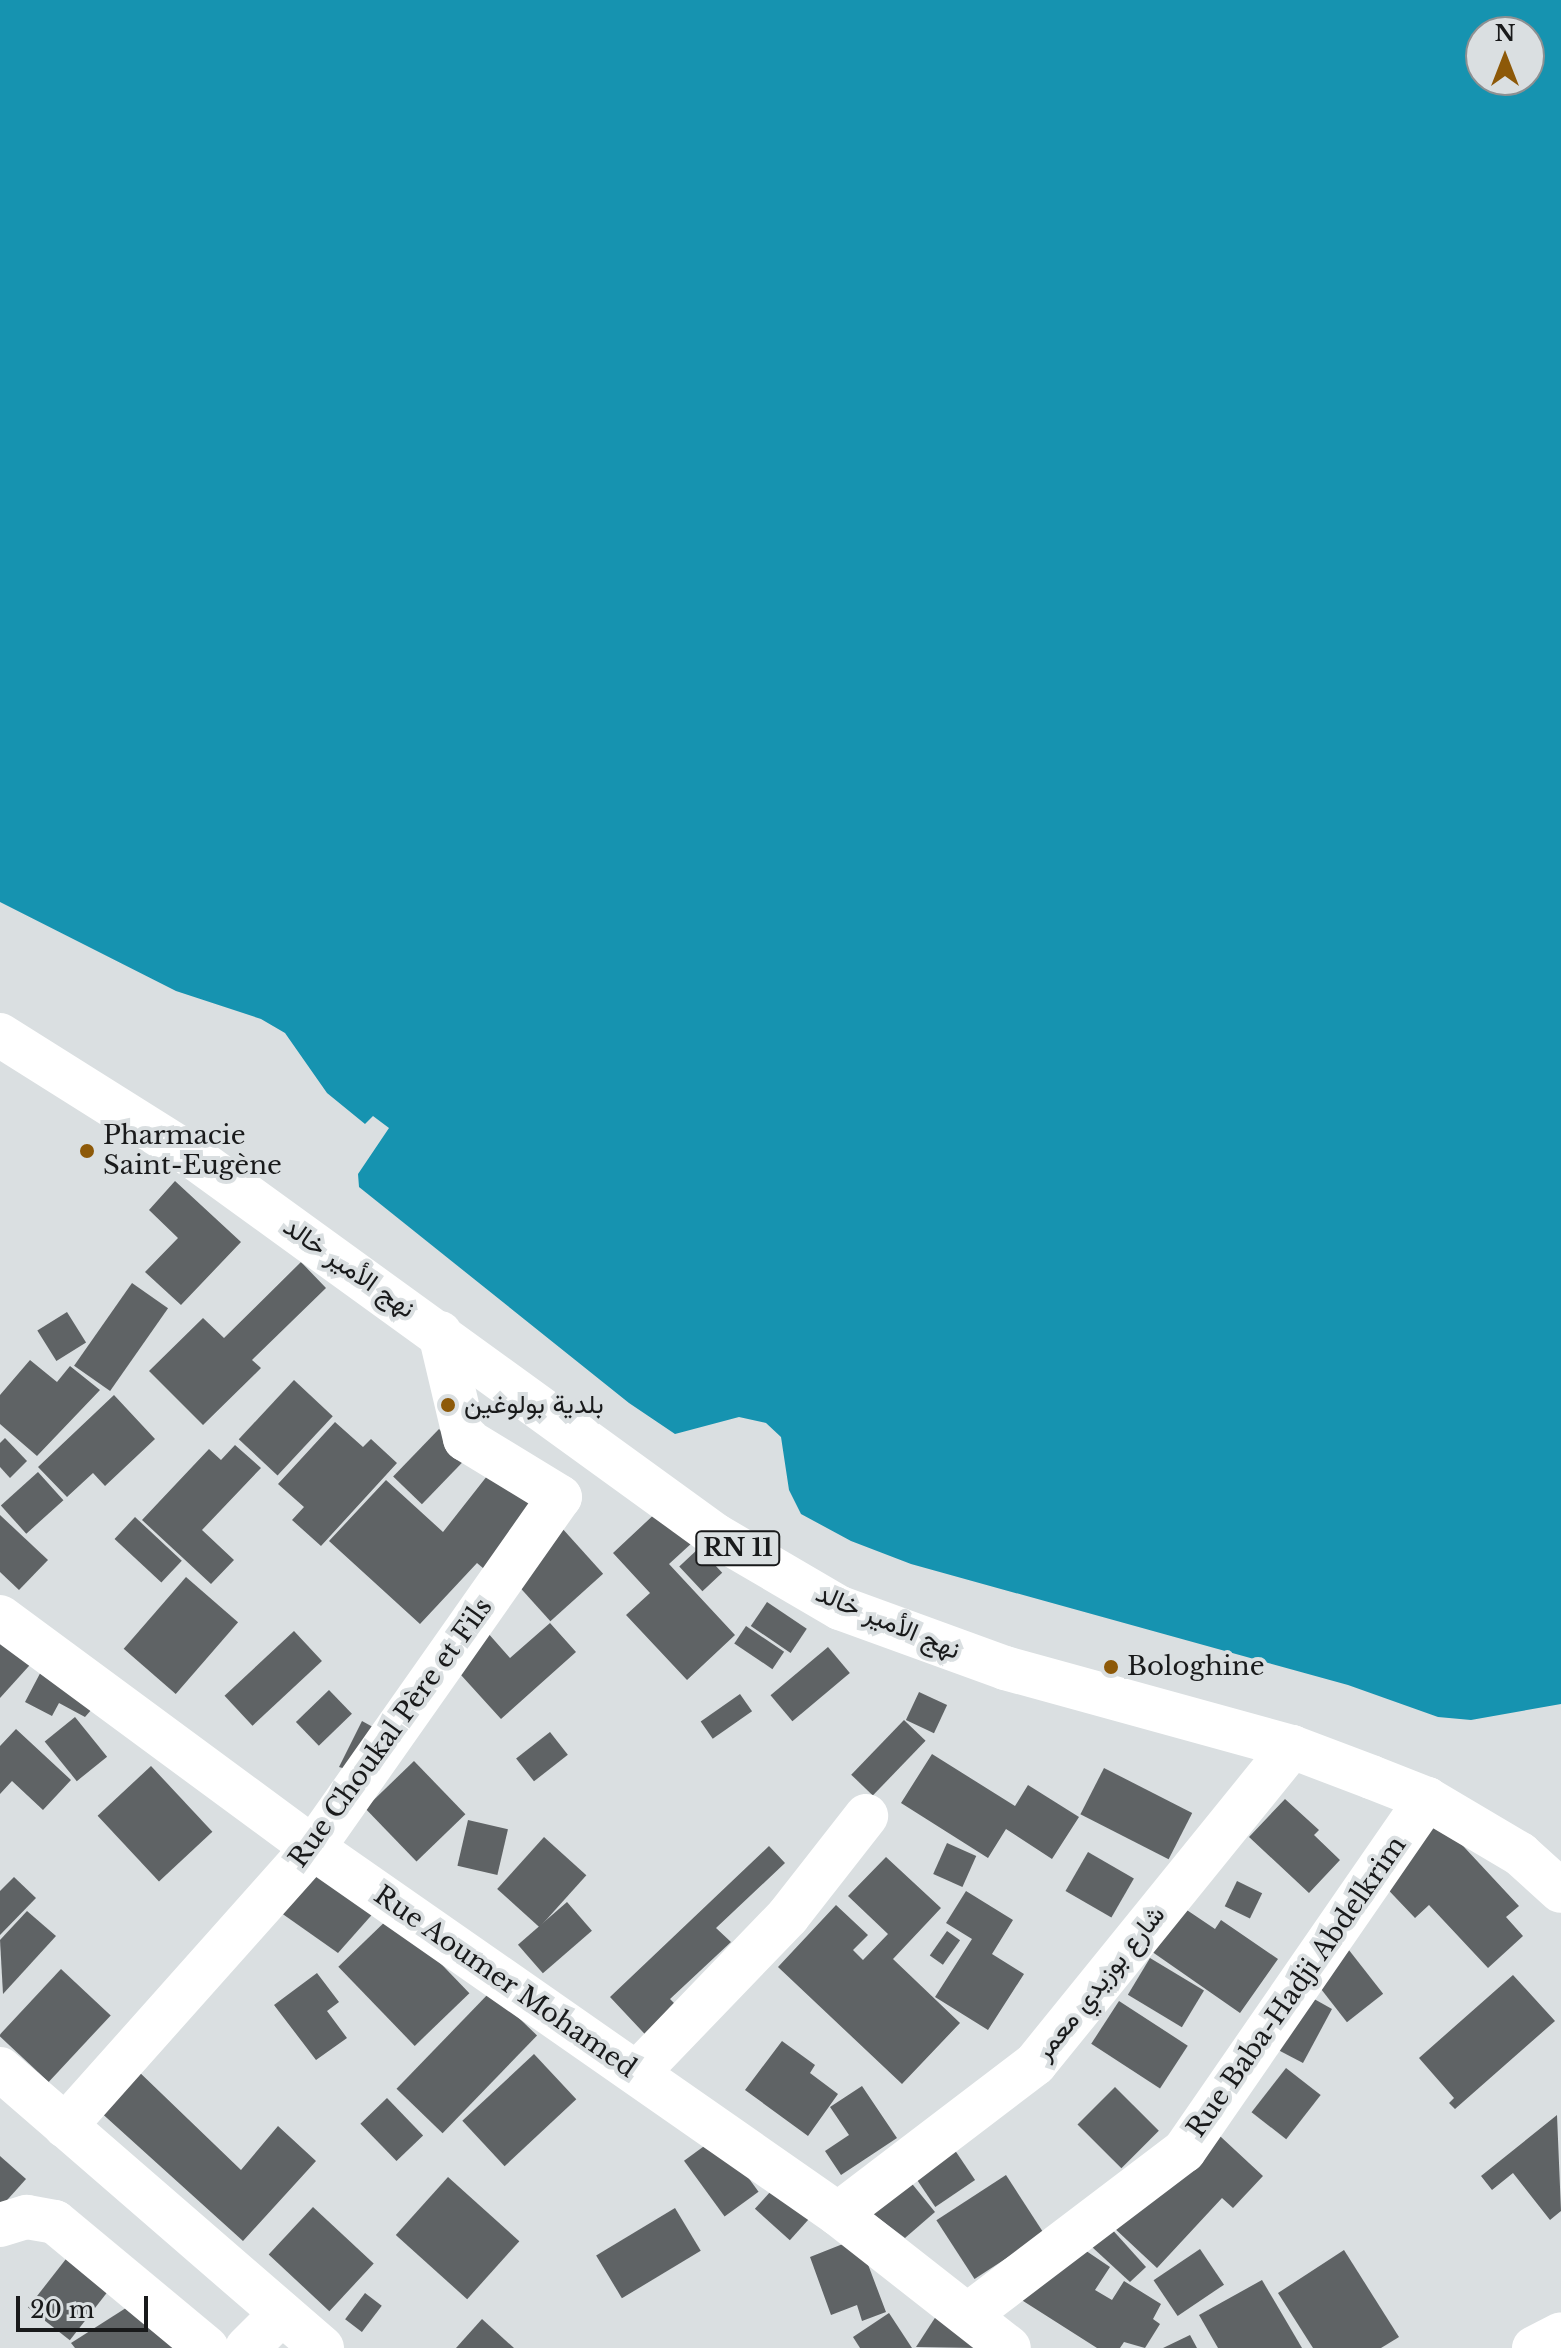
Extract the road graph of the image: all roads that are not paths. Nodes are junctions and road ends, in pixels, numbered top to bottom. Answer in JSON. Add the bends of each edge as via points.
{"nodes":[{"id":1,"x":0,"y":1035,"type":"edge"},
{"id":2,"x":440,"y":1333,"type":"junction"},
{"id":3,"x":0,"y":1617,"type":"edge"},
{"id":4,"x":1292,"y":1747,"type":"junction"},
{"id":5,"x":1427,"y":1799,"type":"junction"},
{"id":6,"x":866,"y":1816,"type":"dead end"},
{"id":7,"x":313,"y":1848,"type":"junction"},
{"id":8,"x":1561,"y":1891,"type":"edge"},
{"id":9,"x":0,"y":2069,"type":"edge"},
{"id":10,"x":637,"y":2073,"type":"junction"},
{"id":11,"x":65,"y":2126,"type":"junction"},
{"id":12,"x":838,"y":2214,"type":"junction"},
{"id":13,"x":0,"y":2225,"type":"edge"},
{"id":14,"x":282,"y":2313,"type":"junction"},
{"id":15,"x":969,"y":2314,"type":"junction"},
{"id":16,"x":1561,"y":2334,"type":"edge"},
{"id":17,"x":207,"y":2348,"type":"edge"},
{"id":18,"x":247,"y":2348,"type":"edge"},
{"id":19,"x":322,"y":2348,"type":"edge"},
{"id":20,"x":1009,"y":2348,"type":"edge"},
{"id":21,"x":1534,"y":2348,"type":"edge"}],
"edges":[{"from":1,"to":2,"type":"street","name":"نهج الأمير خالد","number":"RN 11","via":[[192,1156]]},
{"from":2,"to":4,"type":"street","name":"نهج الأمير خالد","number":"RN 11","via":[[715,1535],[840,1608],[1005,1668]]},
{"from":2,"to":7,"type":"street","name":"Rue Choukal Père et Fils","via":[[465,1439],[560,1497]]},
{"from":3,"to":7,"type":"street","name":"Rue Aoumer Mohamed"},
{"from":4,"to":5,"type":"street","name":"نهج الأمير خالد","number":"RN 11"},
{"from":4,"to":12,"type":"street","name":"شارع بوزيدي معمر","via":[[1035,2064]]},
{"from":5,"to":8,"type":"street","name":"نهج الأمير خالد","number":"RN 11","via":[[1520,1854]]},
{"from":5,"to":15,"type":"street","name":"Rue Baba-Hadji Abdelkrim","via":[[1184,2151]]},
{"from":6,"to":10,"type":"street","via":[[788,1916]]},
{"from":7,"to":10,"type":"street","name":"Rue Aoumer Mohamed"},
{"from":7,"to":11,"type":"street","name":"Rue Choukal Père et Fils"},
{"from":9,"to":11,"type":"street"},
{"from":10,"to":12,"type":"street","name":"Rue Aoumer Mohamed"},
{"from":11,"to":14,"type":"street"},
{"from":12,"to":15,"type":"street","name":"Rue Aoumer Mohamed"},
{"from":13,"to":17,"type":"street","via":[[27,2217],[55,2222]]},
{"from":14,"to":18,"type":"street"},
{"from":14,"to":19,"type":"street"},
{"from":15,"to":20,"type":"street","name":"Rue Aoumer Mohamed"},
{"from":16,"to":21,"type":"street"}]}
